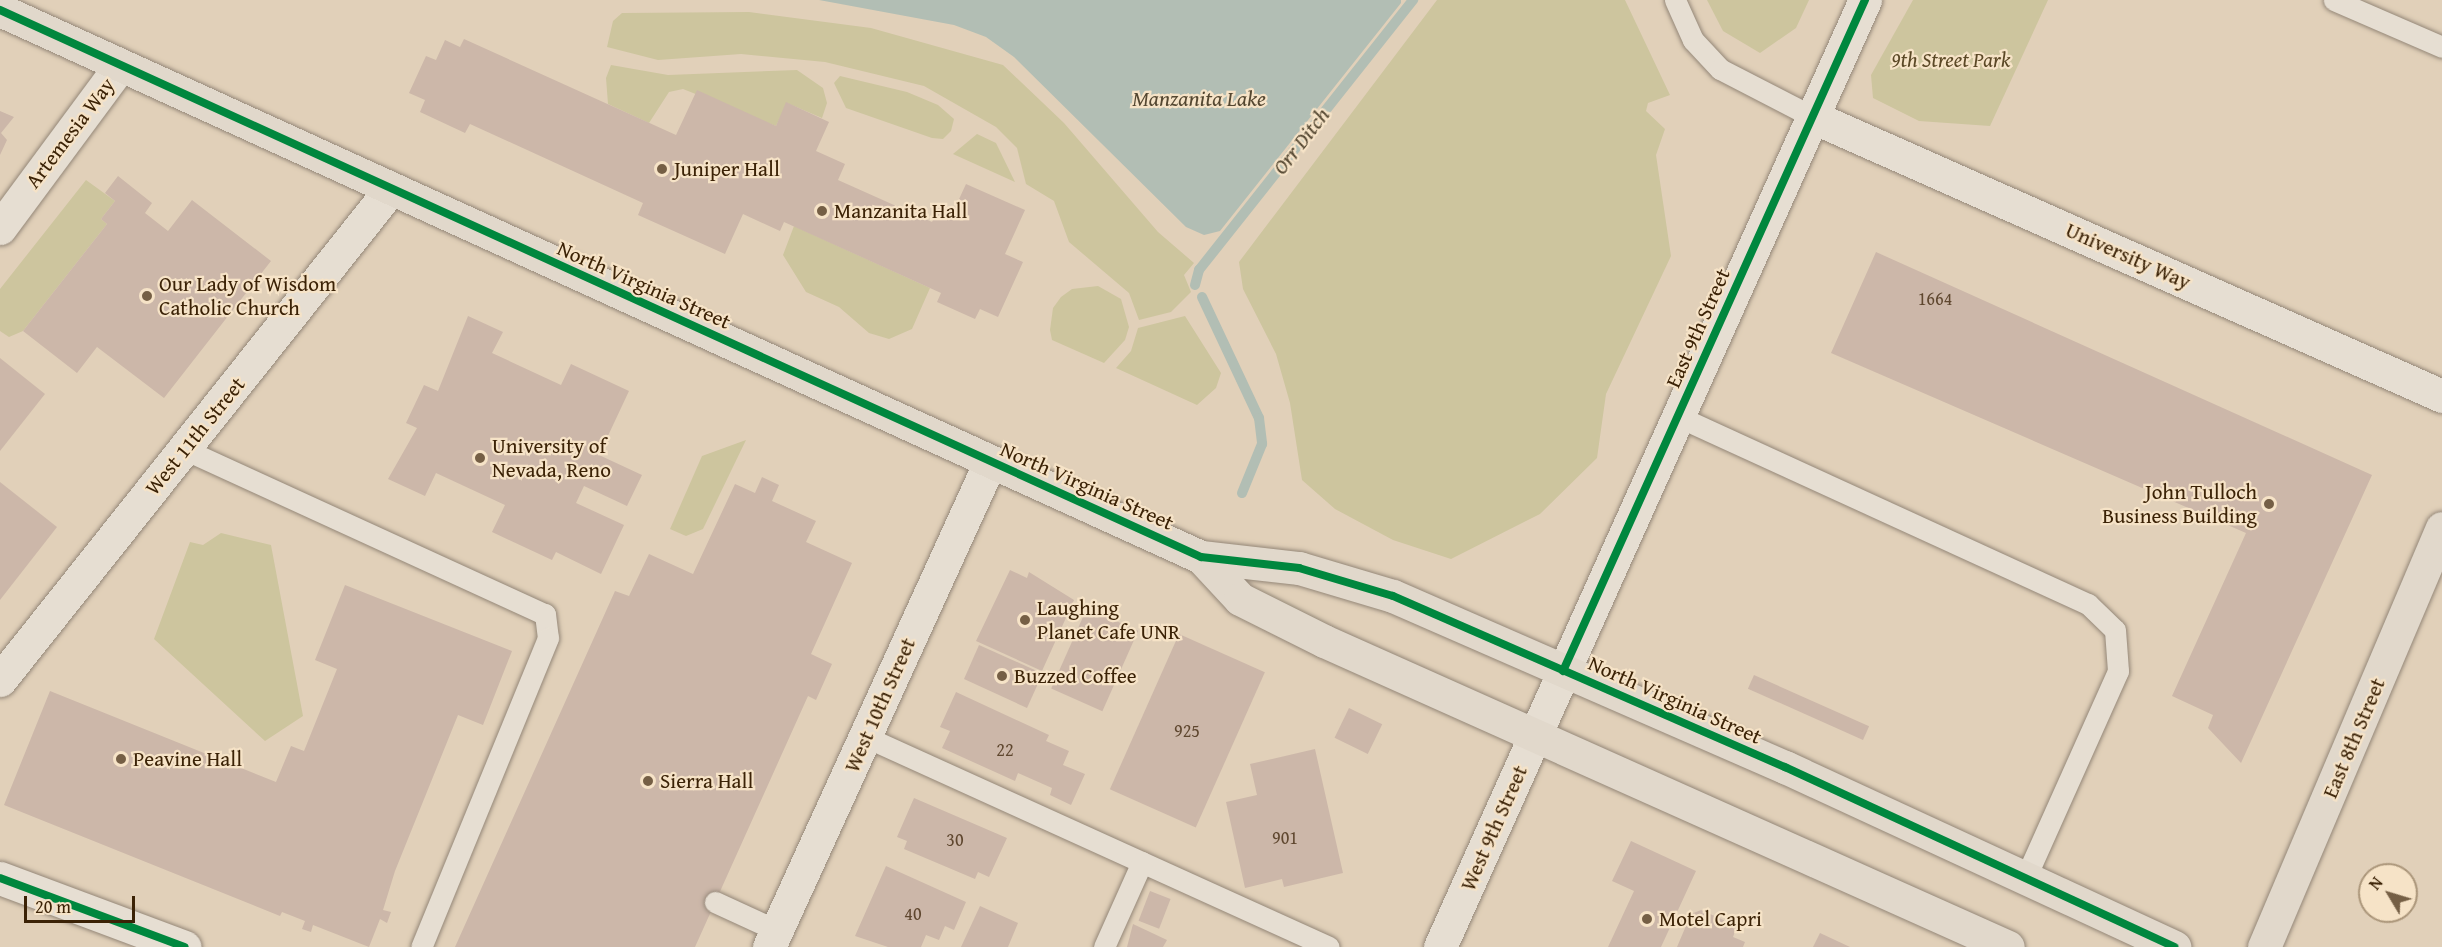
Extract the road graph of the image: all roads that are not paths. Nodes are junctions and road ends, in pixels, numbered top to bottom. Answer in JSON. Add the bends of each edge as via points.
{"nodes":[{"id":1,"x":1675,"y":0,"type":"edge"},
{"id":2,"x":1865,"y":0,"type":"edge"},
{"id":3,"x":2334,"y":0,"type":"edge"},
{"id":4,"x":0,"y":10,"type":"edge"},
{"id":5,"x":2442,"y":47,"type":"edge"},
{"id":6,"x":119,"y":67,"type":"junction"},
{"id":7,"x":1814,"y":117,"type":"junction"},
{"id":8,"x":389,"y":191,"type":"junction"},
{"id":9,"x":0,"y":228,"type":"edge"},
{"id":10,"x":2442,"y":396,"type":"edge"},
{"id":11,"x":1677,"y":416,"type":"junction"},
{"id":12,"x":186,"y":450,"type":"junction"},
{"id":13,"x":990,"y":462,"type":"junction"},
{"id":14,"x":2442,"y":528,"type":"edge"},
{"id":15,"x":1201,"y":557,"type":"junction"},
{"id":16,"x":1563,"y":670,"type":"junction"},
{"id":17,"x":0,"y":680,"type":"edge"},
{"id":18,"x":1541,"y":721,"type":"junction"},
{"id":19,"x":866,"y":737,"type":"junction"},
{"id":20,"x":1142,"y":862,"type":"junction"},
{"id":21,"x":0,"y":878,"type":"edge"},
{"id":22,"x":2025,"y":879,"type":"junction"},
{"id":23,"x":716,"y":902,"type":"dead end"},
{"id":24,"x":773,"y":938,"type":"edge"},
{"id":25,"x":185,"y":947,"type":"edge"},
{"id":26,"x":421,"y":947,"type":"edge"},
{"id":27,"x":1104,"y":947,"type":"edge"},
{"id":28,"x":1329,"y":947,"type":"edge"},
{"id":29,"x":1440,"y":947,"type":"edge"},
{"id":30,"x":2008,"y":947,"type":"edge"},
{"id":31,"x":2174,"y":947,"type":"edge"},
{"id":32,"x":2264,"y":947,"type":"edge"}],
"edges":[{"from":1,"to":7,"type":"lane","via":[[1693,40],[1720,69]]},
{"from":2,"to":7,"type":"street","name":"East 9th Street"},
{"from":3,"to":5,"type":"lane"},
{"from":4,"to":6,"type":"main road","name":"North Virginia Street"},
{"from":6,"to":8,"type":"main road","name":"North Virginia Street"},
{"from":6,"to":9,"type":"street","name":"Artemesia Way"},
{"from":7,"to":10,"type":"street","name":"University Way"},
{"from":7,"to":11,"type":"street","name":"East 9th Street"},
{"from":8,"to":12,"type":"street","name":"West 11th Street"},
{"from":8,"to":13,"type":"main road","name":"North Virginia Street"},
{"from":11,"to":16,"type":"street","name":"East 9th Street"},
{"from":11,"to":22,"type":"lane","via":[[2088,604],[2115,630],[2118,671]]},
{"from":12,"to":17,"type":"street","name":"West 11th Street"},
{"from":12,"to":26,"type":"lane","via":[[545,614],[548,638]]},
{"from":13,"to":15,"type":"main road","name":"North Virginia Street"},
{"from":13,"to":19,"type":"street","name":"West 10th Street"},
{"from":14,"to":32,"type":"main road","name":"East 8th Street"},
{"from":15,"to":16,"type":"main road","name":"North Virginia Street","via":[[1299,568],[1393,596]]},
{"from":15,"to":18,"type":"main road","name":"North Virginia Street","via":[[1240,599]]},
{"from":16,"to":18,"type":"street","name":"East 9th Street"},
{"from":16,"to":22,"type":"main road","name":"North Virginia Street"},
{"from":18,"to":29,"type":"street","name":"West 9th Street"},
{"from":18,"to":30,"type":"main road","name":"North Virginia Street"},
{"from":19,"to":20,"type":"lane"},
{"from":19,"to":24,"type":"street","name":"West 10th Street"},
{"from":20,"to":27,"type":"lane"},
{"from":20,"to":28,"type":"lane"},
{"from":21,"to":25,"type":"street"},
{"from":22,"to":31,"type":"main road","name":"North Virginia Street"},
{"from":23,"to":24,"type":"lane"}]}
